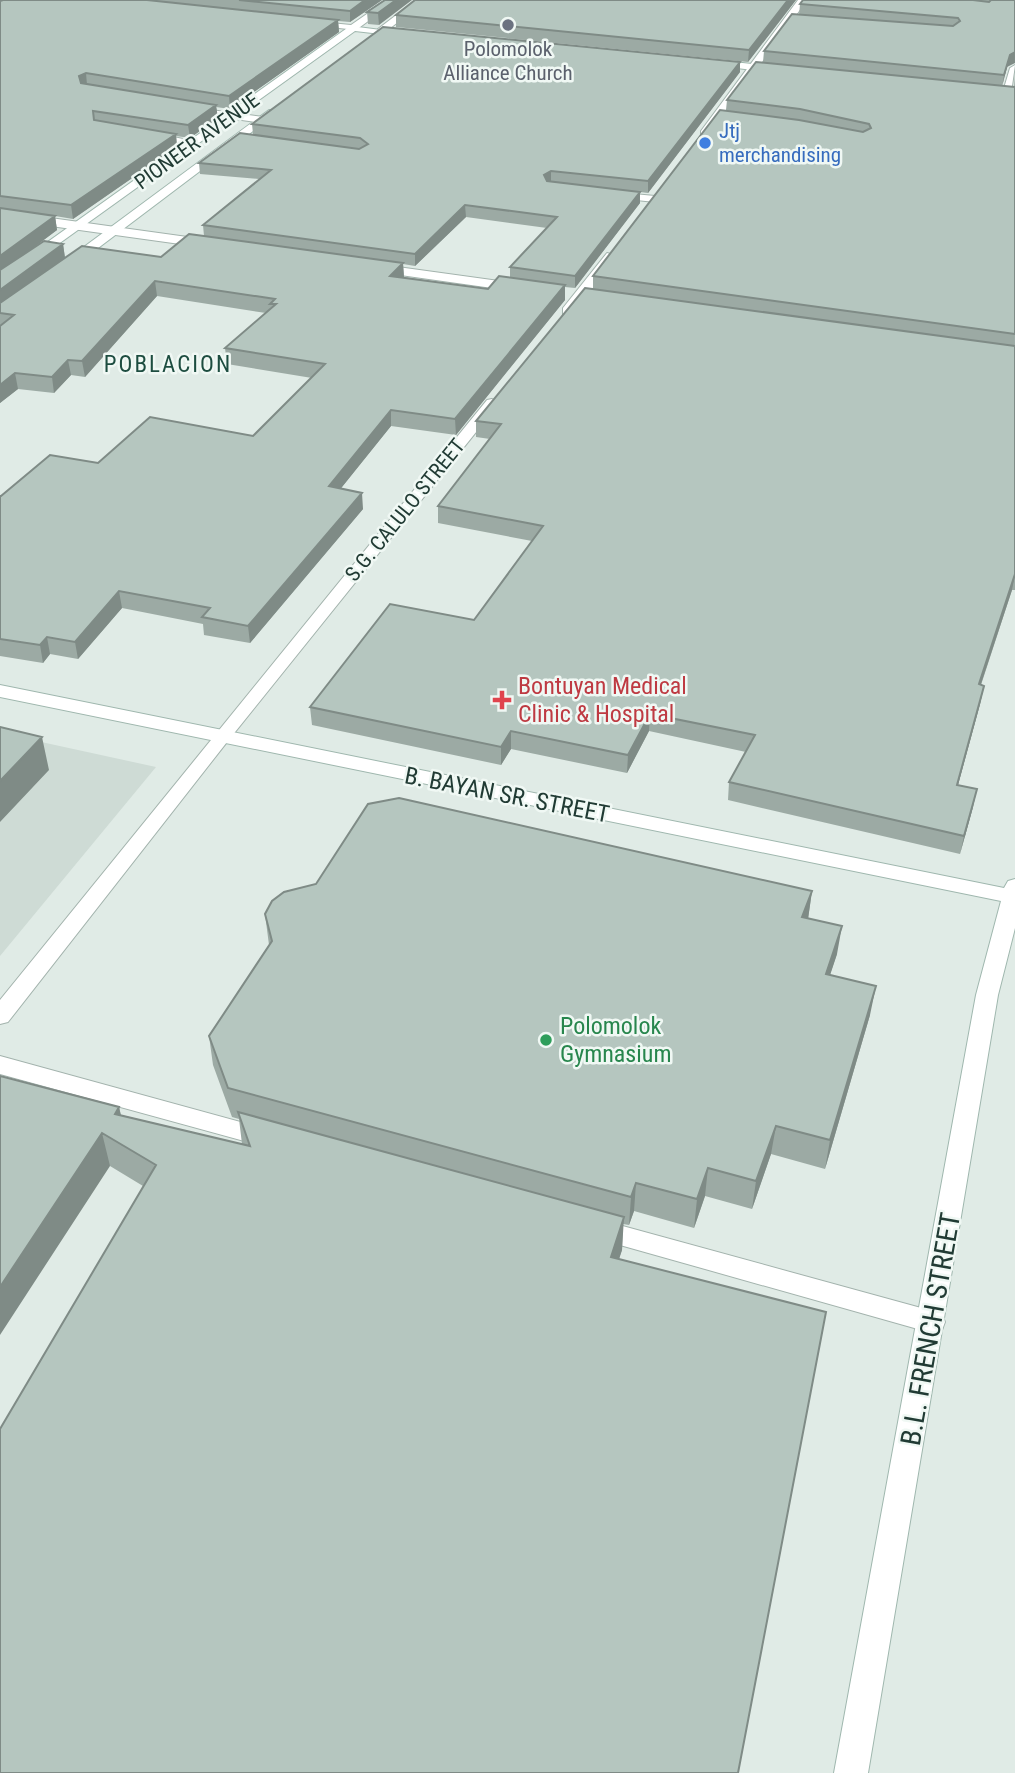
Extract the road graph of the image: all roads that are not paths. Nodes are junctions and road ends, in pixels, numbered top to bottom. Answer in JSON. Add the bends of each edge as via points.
{"nodes":[{"id":1,"x":393,"y":0,"type":"edge"},
{"id":2,"x":422,"y":0,"type":"edge"},
{"id":3,"x":803,"y":0,"type":"edge"},
{"id":4,"x":788,"y":20,"type":"junction"},
{"id":5,"x":802,"y":21,"type":"edge"},
{"id":6,"x":300,"y":23,"type":"edge"},
{"id":7,"x":354,"y":28,"type":"junction"},
{"id":8,"x":376,"y":35,"type":"junction"},
{"id":9,"x":422,"y":35,"type":"edge"},
{"id":10,"x":699,"y":62,"type":"edge"},
{"id":11,"x":754,"y":67,"type":"junction"},
{"id":12,"x":1015,"y":68,"type":"edge"},
{"id":13,"x":794,"y":71,"type":"edge"},
{"id":14,"x":993,"y":91,"type":"edge"},
{"id":15,"x":1011,"y":93,"type":"edge"},
{"id":16,"x":281,"y":106,"type":"edge"},
{"id":17,"x":177,"y":108,"type":"edge"},
{"id":18,"x":231,"y":116,"type":"junction"},
{"id":19,"x":263,"y":120,"type":"junction"},
{"id":20,"x":135,"y":132,"type":"edge"},
{"id":21,"x":237,"y":138,"type":"junction"},
{"id":22,"x":251,"y":140,"type":"edge"},
{"id":23,"x":193,"y":144,"type":"junction"},
{"id":24,"x":694,"y":148,"type":"edge"},
{"id":25,"x":603,"y":194,"type":"edge"},
{"id":26,"x":655,"y":200,"type":"edge"},
{"id":27,"x":0,"y":215,"type":"edge"},
{"id":28,"x":78,"y":226,"type":"junction"},
{"id":29,"x":113,"y":231,"type":"junction"},
{"id":30,"x":622,"y":242,"type":"edge"},
{"id":31,"x":223,"y":246,"type":"edge"},
{"id":32,"x":360,"y":266,"type":"edge"},
{"id":33,"x":62,"y":270,"type":"edge"},
{"id":34,"x":0,"y":282,"type":"edge"},
{"id":35,"x":538,"y":290,"type":"edge"},
{"id":36,"x":562,"y":318,"type":"edge"},
{"id":37,"x":500,"y":393,"type":"edge"},
{"id":38,"x":0,"y":691,"type":"edge"},
{"id":39,"x":220,"y":738,"type":"junction"},
{"id":40,"x":1014,"y":893,"type":"edge"},
{"id":41,"x":0,"y":1016,"type":"edge"},
{"id":42,"x":0,"y":1065,"type":"edge"},
{"id":43,"x":293,"y":1146,"type":"edge"},
{"id":44,"x":573,"y":1223,"type":"edge"},
{"id":45,"x":932,"y":1322,"type":"junction"},
{"id":46,"x":851,"y":1773,"type":"edge"}],
"edges":[{"from":1,"to":7,"type":"street","name":"PIONEER AVENUE"},
{"from":2,"to":8,"type":"street"},
{"from":3,"to":4,"type":"street"},
{"from":4,"to":5,"type":"street"},
{"from":4,"to":11,"type":"street"},
{"from":6,"to":7,"type":"street"},
{"from":7,"to":8,"type":"street"},
{"from":7,"to":18,"type":"street","name":"PIONEER AVENUE"},
{"from":8,"to":9,"type":"street"},
{"from":10,"to":11,"type":"street"},
{"from":11,"to":13,"type":"street"},
{"from":11,"to":24,"type":"street","via":[[723,118]]},
{"from":12,"to":15,"type":"street"},
{"from":14,"to":15,"type":"street"},
{"from":16,"to":19,"type":"street","name":"PIONEER AVENUE"},
{"from":17,"to":18,"type":"street"},
{"from":18,"to":19,"type":"street"},
{"from":18,"to":23,"type":"street","name":"PIONEER AVENUE"},
{"from":19,"to":21,"type":"street","name":"PIONEER AVENUE"},
{"from":20,"to":23,"type":"street"},
{"from":21,"to":22,"type":"street"},
{"from":21,"to":29,"type":"street","name":"PIONEER AVENUE"},
{"from":23,"to":28,"type":"street","name":"PIONEER AVENUE"},
{"from":25,"to":26,"type":"street"},
{"from":27,"to":28,"type":"street"},
{"from":28,"to":29,"type":"street"},
{"from":28,"to":34,"type":"street","name":"PIONEER AVENUE"},
{"from":29,"to":31,"type":"street"},
{"from":29,"to":33,"type":"street","name":"PIONEER AVENUE"},
{"from":30,"to":36,"type":"street"},
{"from":32,"to":35,"type":"street"},
{"from":37,"to":39,"type":"street","name":"S.G. CALULO STREET"},
{"from":38,"to":39,"type":"street","name":"B. BAYAN SR. STREET"},
{"from":39,"to":40,"type":"street","name":"B. BAYAN SR. STREET"},
{"from":39,"to":41,"type":"street","name":"S.G. CALULO STREET"},
{"from":40,"to":45,"type":"street","name":"B.L. FRENCH STREET","via":[[987,995]]},
{"from":42,"to":43,"type":"street"},
{"from":44,"to":45,"type":"street"},
{"from":45,"to":46,"type":"street","name":"B.L. FRENCH STREET"}]}
